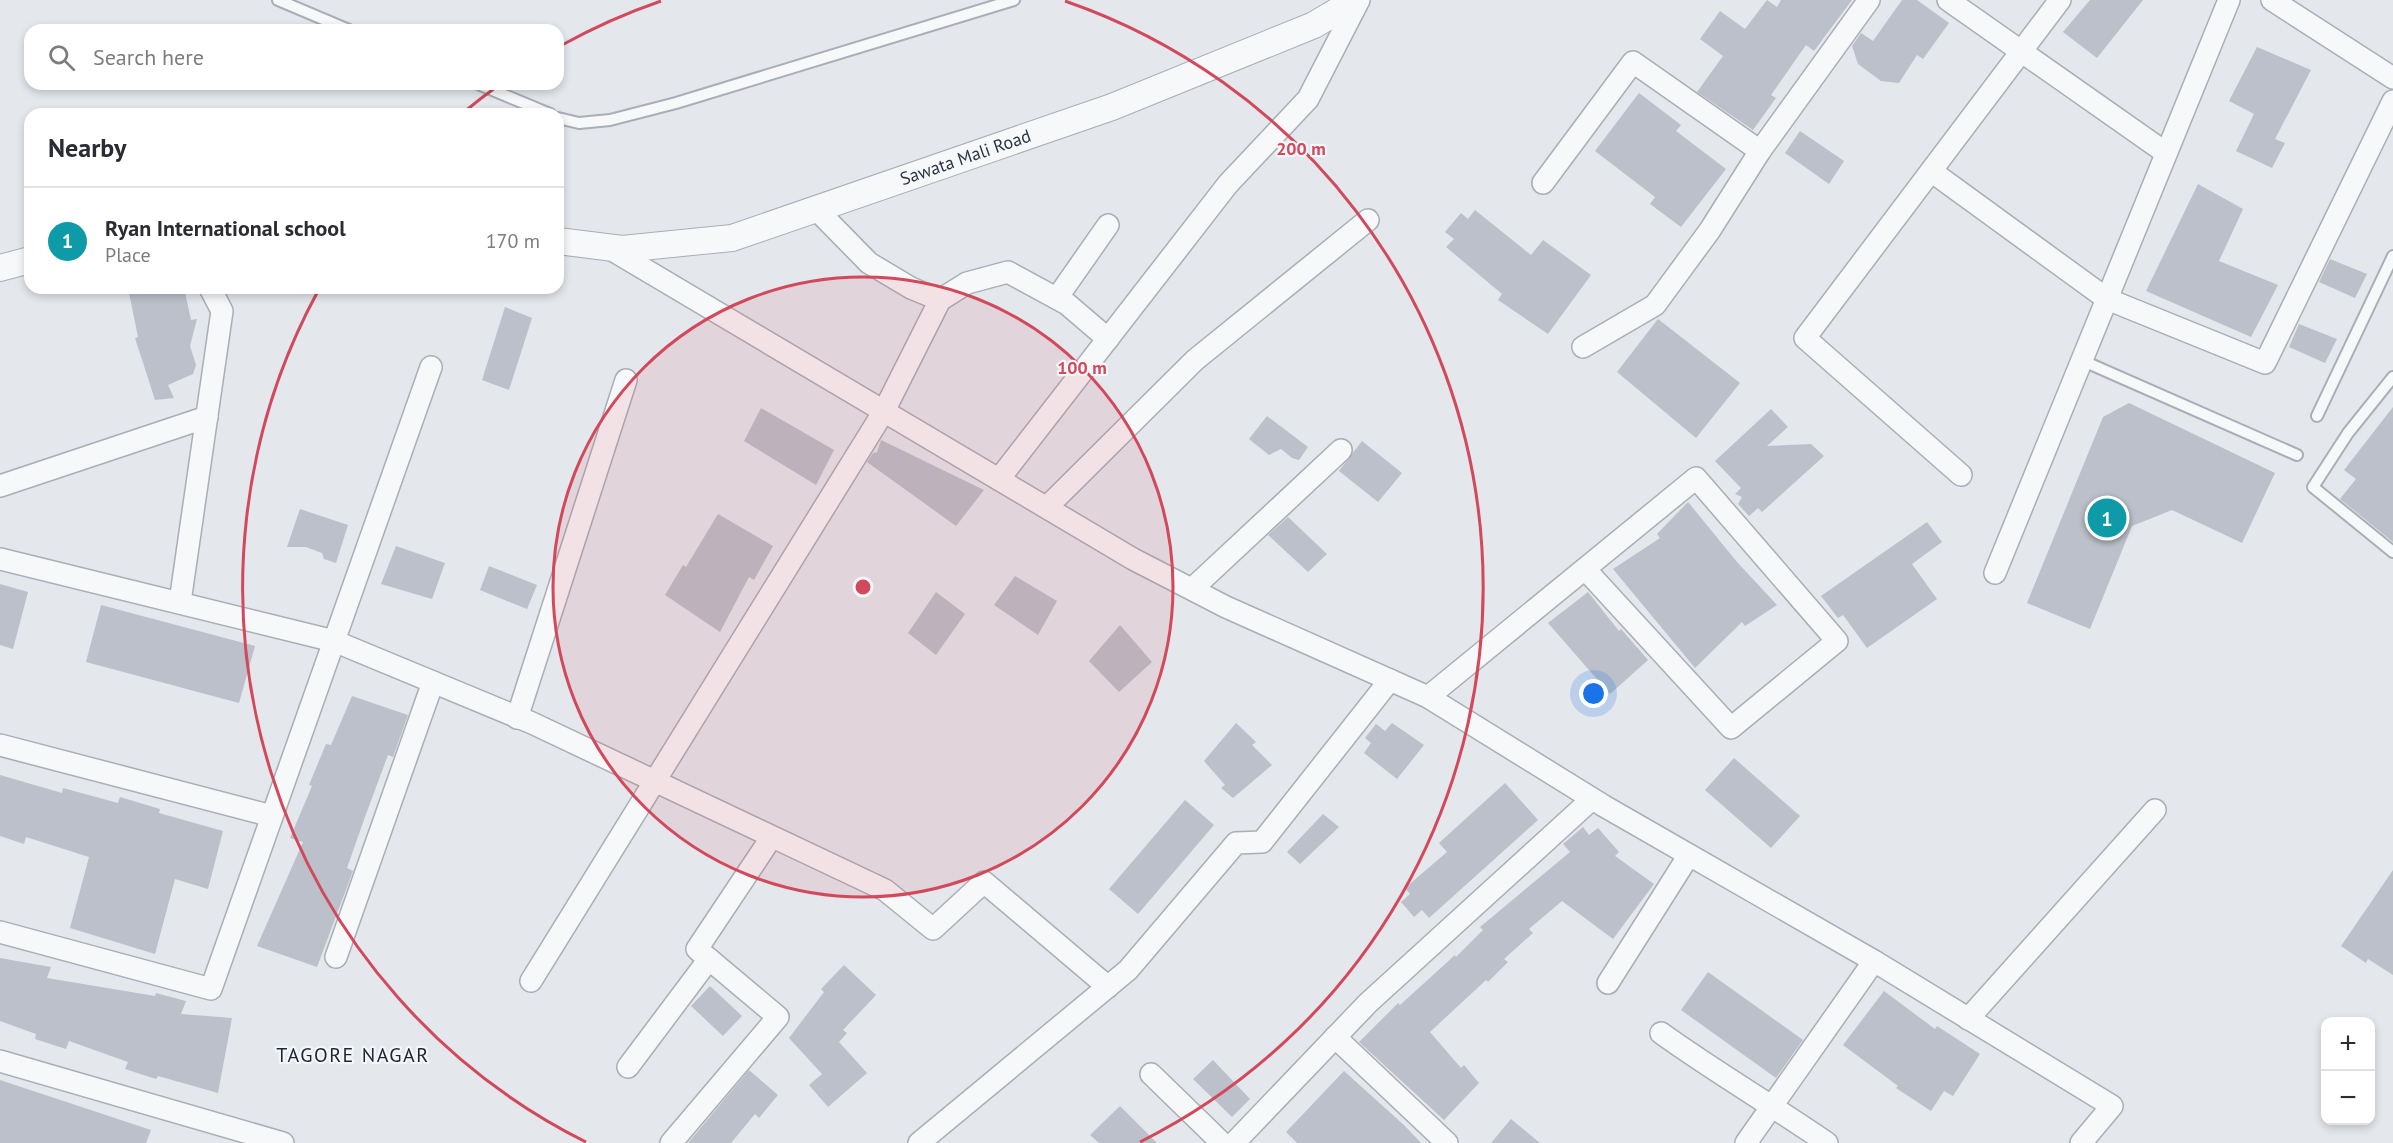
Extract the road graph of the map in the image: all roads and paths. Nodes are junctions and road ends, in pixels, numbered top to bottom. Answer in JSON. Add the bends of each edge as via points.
{"nodes":[{"id":1,"x":278,"y":0,"type":"edge"},
{"id":2,"x":1014,"y":0,"type":"edge"},
{"id":3,"x":1358,"y":0,"type":"edge"},
{"id":4,"x":1869,"y":0,"type":"edge"},
{"id":5,"x":1948,"y":0,"type":"edge"},
{"id":6,"x":2060,"y":0,"type":"edge"},
{"id":7,"x":2229,"y":0,"type":"edge"},
{"id":8,"x":2272,"y":0,"type":"edge"},
{"id":9,"x":335,"y":24,"type":"edge"},
{"id":10,"x":2022,"y":51,"type":"junction"},
{"id":11,"x":2393,"y":78,"type":"edge"},
{"id":12,"x":492,"y":90,"type":"edge"},
{"id":13,"x":2393,"y":101,"type":"edge"},
{"id":14,"x":535,"y":108,"type":"edge"},
{"id":15,"x":564,"y":119,"type":"edge"},
{"id":16,"x":1760,"y":151,"type":"junction"},
{"id":17,"x":2166,"y":153,"type":"junction"},
{"id":18,"x":1931,"y":171,"type":"junction"},
{"id":19,"x":1543,"y":183,"type":"dead end"},
{"id":20,"x":815,"y":208,"type":"junction"},
{"id":21,"x":1368,"y":220,"type":"dead end"},
{"id":22,"x":1108,"y":225,"type":"dead end"},
{"id":23,"x":564,"y":242,"type":"edge"},
{"id":24,"x":607,"y":247,"type":"junction"},
{"id":25,"x":2393,"y":256,"type":"edge"},
{"id":26,"x":24,"y":262,"type":"edge"},
{"id":27,"x":0,"y":268,"type":"edge"},
{"id":28,"x":213,"y":294,"type":"edge"},
{"id":29,"x":1057,"y":298,"type":"junction"},
{"id":30,"x":2107,"y":299,"type":"junction"},
{"id":31,"x":940,"y":300,"type":"junction"},
{"id":32,"x":1108,"y":339,"type":"junction"},
{"id":33,"x":1583,"y":347,"type":"dead end"},
{"id":34,"x":2081,"y":360,"type":"junction"},
{"id":35,"x":431,"y":367,"type":"dead end"},
{"id":36,"x":2393,"y":377,"type":"edge"},
{"id":37,"x":626,"y":380,"type":"dead end"},
{"id":38,"x":884,"y":411,"type":"junction"},
{"id":39,"x":2317,"y":416,"type":"dead end"},
{"id":40,"x":207,"y":417,"type":"junction"},
{"id":41,"x":1341,"y":450,"type":"dead end"},
{"id":42,"x":2297,"y":455,"type":"dead end"},
{"id":43,"x":1961,"y":474,"type":"dead end"},
{"id":44,"x":999,"y":479,"type":"junction"},
{"id":45,"x":0,"y":486,"type":"edge"},
{"id":46,"x":1047,"y":507,"type":"junction"},
{"id":47,"x":2393,"y":552,"type":"edge"},
{"id":48,"x":0,"y":559,"type":"edge"},
{"id":49,"x":1585,"y":568,"type":"junction"},
{"id":50,"x":1995,"y":573,"type":"dead end"},
{"id":51,"x":1192,"y":590,"type":"junction"},
{"id":52,"x":180,"y":602,"type":"junction"},
{"id":53,"x":334,"y":641,"type":"junction"},
{"id":54,"x":1390,"y":680,"type":"junction"},
{"id":55,"x":433,"y":682,"type":"junction"},
{"id":56,"x":1428,"y":697,"type":"junction"},
{"id":57,"x":518,"y":718,"type":"junction"},
{"id":58,"x":0,"y":746,"type":"edge"},
{"id":59,"x":654,"y":782,"type":"junction"},
{"id":60,"x":1592,"y":799,"type":"junction"},
{"id":61,"x":2155,"y":810,"type":"dead end"},
{"id":62,"x":272,"y":816,"type":"junction"},
{"id":63,"x":771,"y":838,"type":"junction"},
{"id":64,"x":1689,"y":855,"type":"junction"},
{"id":65,"x":0,"y":933,"type":"edge"},
{"id":66,"x":336,"y":957,"type":"dead end"},
{"id":67,"x":709,"y":959,"type":"junction"},
{"id":68,"x":1874,"y":961,"type":"junction"},
{"id":69,"x":531,"y":981,"type":"dead end"},
{"id":70,"x":1608,"y":983,"type":"dead end"},
{"id":71,"x":1108,"y":987,"type":"junction"},
{"id":72,"x":1968,"y":1019,"type":"junction"},
{"id":73,"x":1661,"y":1033,"type":"dead end"},
{"id":74,"x":1335,"y":1037,"type":"junction"},
{"id":75,"x":0,"y":1061,"type":"edge"},
{"id":76,"x":628,"y":1067,"type":"dead end"},
{"id":77,"x":1151,"y":1074,"type":"dead end"},
{"id":78,"x":1772,"y":1105,"type":"junction"},
{"id":79,"x":283,"y":1143,"type":"edge"},
{"id":80,"x":671,"y":1143,"type":"edge"},
{"id":81,"x":919,"y":1143,"type":"edge"},
{"id":82,"x":1222,"y":1143,"type":"edge"},
{"id":83,"x":1234,"y":1143,"type":"edge"},
{"id":84,"x":1447,"y":1143,"type":"edge"},
{"id":85,"x":1746,"y":1143,"type":"edge"},
{"id":86,"x":1827,"y":1143,"type":"edge"},
{"id":87,"x":2081,"y":1143,"type":"edge"}],
"edges":[{"from":1,"to":9,"type":"lane"},
{"from":2,"to":15,"type":"lane","via":[[643,112],[579,123]]},
{"from":3,"to":20,"type":"street","name":"Sawata Mali Road","via":[[1314,25],[1112,107]]},
{"from":3,"to":32,"type":"street","via":[[1308,99],[1228,184]]},
{"from":4,"to":16,"type":"street"},
{"from":5,"to":10,"type":"street"},
{"from":6,"to":10,"type":"street"},
{"from":7,"to":17,"type":"street"},
{"from":8,"to":11,"type":"street"},
{"from":10,"to":17,"type":"street"},
{"from":10,"to":18,"type":"street"},
{"from":12,"to":14,"type":"lane"},
{"from":13,"to":30,"type":"street","via":[[2265,363]]},
{"from":16,"to":19,"type":"street","via":[[1633,62]]},
{"from":16,"to":33,"type":"street","via":[[1656,305]]},
{"from":17,"to":30,"type":"street"},
{"from":18,"to":30,"type":"street"},
{"from":18,"to":43,"type":"street","via":[[1806,338]]},
{"from":20,"to":24,"type":"street","name":"Sawata Mali Road","via":[[732,238],[622,249]]},
{"from":20,"to":31,"type":"street","via":[[869,263]]},
{"from":21,"to":46,"type":"street","via":[[1195,360]]},
{"from":22,"to":29,"type":"street"},
{"from":23,"to":24,"type":"street","name":"Sawata Mali Road"},
{"from":24,"to":38,"type":"street"},
{"from":25,"to":39,"type":"lane"},
{"from":26,"to":27,"type":"street"},
{"from":28,"to":40,"type":"street","via":[[222,311]]},
{"from":29,"to":31,"type":"street","via":[[1008,272],[967,283]]},
{"from":29,"to":32,"type":"street"},
{"from":30,"to":34,"type":"street"},
{"from":31,"to":38,"type":"street"},
{"from":32,"to":44,"type":"street"},
{"from":34,"to":42,"type":"lane"},
{"from":34,"to":50,"type":"street"},
{"from":35,"to":53,"type":"street"},
{"from":36,"to":47,"type":"lane","via":[[2348,433],[2313,487]]},
{"from":37,"to":57,"type":"street"},
{"from":38,"to":44,"type":"street"},
{"from":38,"to":59,"type":"street"},
{"from":40,"to":45,"type":"street"},
{"from":40,"to":52,"type":"street"},
{"from":41,"to":51,"type":"street"},
{"from":44,"to":46,"type":"street"},
{"from":46,"to":51,"type":"street"},
{"from":48,"to":52,"type":"street"},
{"from":49,"to":49,"type":"street","via":[[1696,478],[1837,641],[1731,728]]},
{"from":49,"to":56,"type":"street"},
{"from":51,"to":54,"type":"street"},
{"from":52,"to":53,"type":"street"},
{"from":53,"to":55,"type":"street"},
{"from":53,"to":62,"type":"street"},
{"from":54,"to":56,"type":"street"},
{"from":54,"to":71,"type":"street","via":[[1262,842],[1236,843],[1128,970]]},
{"from":55,"to":57,"type":"street"},
{"from":55,"to":66,"type":"street"},
{"from":56,"to":60,"type":"street"},
{"from":57,"to":59,"type":"street"},
{"from":58,"to":62,"type":"street"},
{"from":59,"to":63,"type":"street"},
{"from":59,"to":69,"type":"street"},
{"from":60,"to":64,"type":"street"},
{"from":60,"to":74,"type":"street"},
{"from":61,"to":72,"type":"street"},
{"from":62,"to":65,"type":"street","via":[[211,989]]},
{"from":63,"to":67,"type":"street","via":[[697,949]]},
{"from":63,"to":71,"type":"street","via":[[885,890],[933,929],[984,882]]},
{"from":64,"to":68,"type":"street"},
{"from":64,"to":70,"type":"street"},
{"from":67,"to":76,"type":"street"},
{"from":67,"to":80,"type":"street","via":[[778,1017]]},
{"from":68,"to":72,"type":"street"},
{"from":68,"to":78,"type":"street"},
{"from":71,"to":81,"type":"street"},
{"from":72,"to":87,"type":"street","via":[[2112,1106]]},
{"from":73,"to":78,"type":"street","via":[[1714,1071]]},
{"from":74,"to":83,"type":"street"},
{"from":74,"to":84,"type":"street"},
{"from":75,"to":79,"type":"street"},
{"from":77,"to":82,"type":"street"},
{"from":78,"to":85,"type":"street"},
{"from":78,"to":86,"type":"street"}]}
